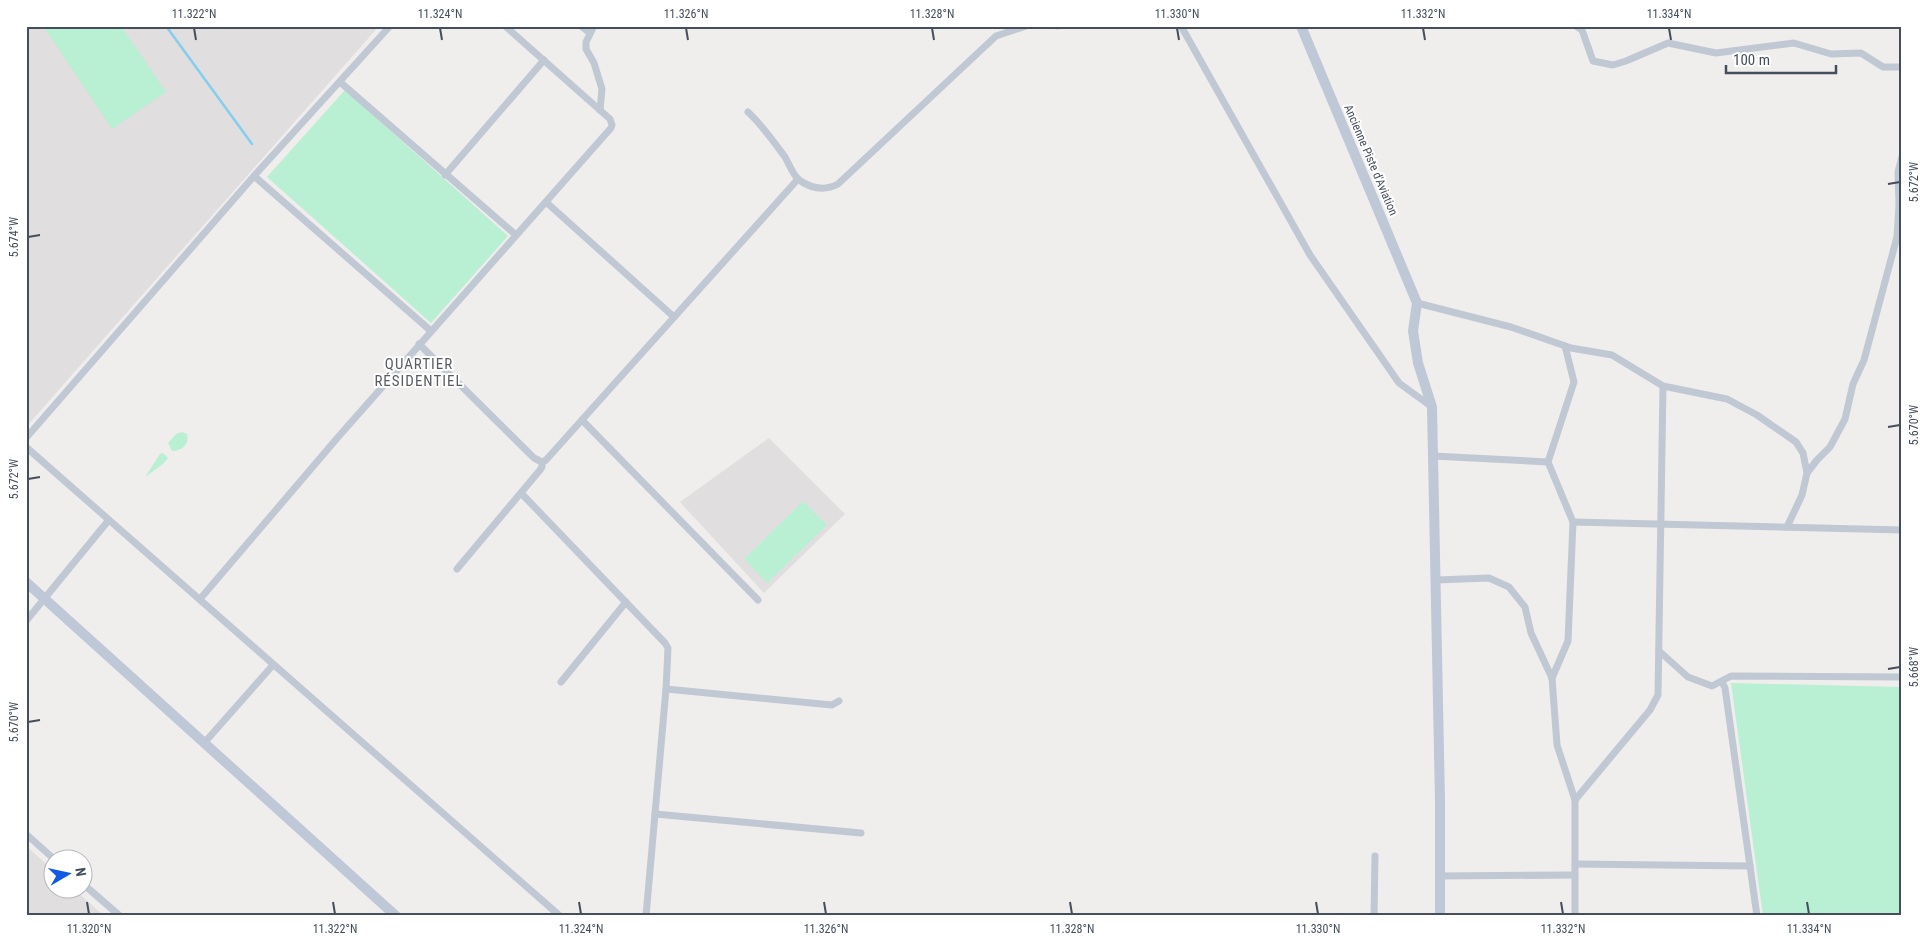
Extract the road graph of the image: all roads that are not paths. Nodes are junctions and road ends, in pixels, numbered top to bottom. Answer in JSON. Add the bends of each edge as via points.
{"nodes":[{"id":1,"x":390,"y":26,"type":"edge"},
{"id":2,"x":505,"y":26,"type":"edge"},
{"id":3,"x":581,"y":26,"type":"edge"},
{"id":4,"x":594,"y":26,"type":"edge"},
{"id":5,"x":1026,"y":26,"type":"edge"},
{"id":6,"x":1181,"y":26,"type":"edge"},
{"id":7,"x":1301,"y":26,"type":"edge"},
{"id":8,"x":1576,"y":26,"type":"edge"},
{"id":9,"x":590,"y":33,"type":"junction"},
{"id":10,"x":544,"y":60,"type":"junction"},
{"id":11,"x":1902,"y":67,"type":"edge"},
{"id":12,"x":340,"y":82,"type":"junction"},
{"id":13,"x":600,"y":110,"type":"junction"},
{"id":14,"x":748,"y":112,"type":"dead end"},
{"id":15,"x":1902,"y":156,"type":"edge"},
{"id":16,"x":445,"y":175,"type":"junction"},
{"id":17,"x":254,"y":176,"type":"junction"},
{"id":18,"x":798,"y":179,"type":"junction"},
{"id":19,"x":546,"y":202,"type":"junction"},
{"id":20,"x":516,"y":235,"type":"junction"},
{"id":21,"x":1418,"y":303,"type":"junction"},
{"id":22,"x":674,"y":317,"type":"junction"},
{"id":23,"x":431,"y":331,"type":"junction"},
{"id":24,"x":419,"y":344,"type":"junction"},
{"id":25,"x":1565,"y":346,"type":"junction"},
{"id":26,"x":1663,"y":386,"type":"junction"},
{"id":27,"x":1432,"y":407,"type":"junction"},
{"id":28,"x":582,"y":420,"type":"junction"},
{"id":29,"x":26,"y":438,"type":"edge"},
{"id":30,"x":26,"y":447,"type":"edge"},
{"id":31,"x":1433,"y":456,"type":"junction"},
{"id":32,"x":542,"y":462,"type":"junction"},
{"id":33,"x":1548,"y":462,"type":"junction"},
{"id":34,"x":1807,"y":473,"type":"junction"},
{"id":35,"x":521,"y":493,"type":"junction"},
{"id":36,"x":108,"y":521,"type":"junction"},
{"id":37,"x":1574,"y":522,"type":"junction"},
{"id":38,"x":1661,"y":524,"type":"junction"},
{"id":39,"x":1787,"y":527,"type":"junction"},
{"id":40,"x":1902,"y":530,"type":"edge"},
{"id":41,"x":457,"y":569,"type":"dead end"},
{"id":42,"x":1436,"y":580,"type":"junction"},
{"id":43,"x":26,"y":582,"type":"edge"},
{"id":44,"x":46,"y":599,"type":"junction"},
{"id":45,"x":200,"y":599,"type":"junction"},
{"id":46,"x":758,"y":600,"type":"dead end"},
{"id":47,"x":626,"y":602,"type":"junction"},
{"id":48,"x":26,"y":621,"type":"edge"},
{"id":49,"x":1659,"y":651,"type":"junction"},
{"id":50,"x":273,"y":665,"type":"junction"},
{"id":51,"x":1902,"y":677,"type":"edge"},
{"id":52,"x":1552,"y":678,"type":"junction"},
{"id":53,"x":561,"y":682,"type":"dead end"},
{"id":54,"x":1722,"y":682,"type":"junction"},
{"id":55,"x":666,"y":689,"type":"junction"},
{"id":56,"x":839,"y":701,"type":"dead end"},
{"id":57,"x":205,"y":742,"type":"junction"},
{"id":58,"x":1576,"y":800,"type":"junction"},
{"id":59,"x":654,"y":814,"type":"junction"},
{"id":60,"x":861,"y":833,"type":"dead end"},
{"id":61,"x":26,"y":834,"type":"edge"},
{"id":62,"x":44,"y":850,"type":"edge"},
{"id":63,"x":1375,"y":856,"type":"dead end"},
{"id":64,"x":1575,"y":864,"type":"junction"},
{"id":65,"x":1750,"y":866,"type":"junction"},
{"id":66,"x":1575,"y":875,"type":"junction"},
{"id":67,"x":1440,"y":876,"type":"junction"},
{"id":68,"x":92,"y":892,"type":"edge"},
{"id":69,"x":120,"y":916,"type":"edge"},
{"id":70,"x":396,"y":916,"type":"edge"},
{"id":71,"x":560,"y":916,"type":"edge"},
{"id":72,"x":646,"y":916,"type":"edge"},
{"id":73,"x":1374,"y":916,"type":"edge"},
{"id":74,"x":1440,"y":916,"type":"edge"},
{"id":75,"x":1575,"y":916,"type":"edge"},
{"id":76,"x":1757,"y":916,"type":"edge"}],
"edges":[{"from":1,"to":12,"type":"street"},
{"from":2,"to":10,"type":"street"},
{"from":3,"to":9,"type":"street"},
{"from":4,"to":9,"type":"street"},
{"from":5,"to":18,"type":"street","via":[[996,36],[838,184],[823,190]]},
{"from":6,"to":27,"type":"street","via":[[1310,255],[1400,383]]},
{"from":7,"to":21,"type":"street","name":"Ancienne Piste d'Aviation"},
{"from":8,"to":11,"type":"street","via":[[1582,30],[1593,61],[1614,64],[1668,43],[1716,53],[1794,43],[1831,54],[1860,53],[1883,67]]},
{"from":9,"to":13,"type":"street","via":[[586,49],[602,89]]},
{"from":10,"to":13,"type":"street"},
{"from":10,"to":16,"type":"street"},
{"from":12,"to":16,"type":"street"},
{"from":12,"to":17,"type":"street"},
{"from":13,"to":19,"type":"street","via":[[611,122],[609,131]]},
{"from":14,"to":18,"type":"street","via":[[786,158]]},
{"from":15,"to":34,"type":"street","via":[[1898,172],[1896,237],[1864,360],[1853,384],[1845,419],[1830,447]]},
{"from":16,"to":20,"type":"street"},
{"from":17,"to":23,"type":"street"},
{"from":17,"to":29,"type":"street"},
{"from":18,"to":22,"type":"street"},
{"from":19,"to":20,"type":"street"},
{"from":19,"to":22,"type":"street"},
{"from":20,"to":23,"type":"street"},
{"from":21,"to":25,"type":"street","via":[[1511,326]]},
{"from":21,"to":27,"type":"street","via":[[1413,331],[1418,363]]},
{"from":22,"to":28,"type":"street"},
{"from":23,"to":24,"type":"street"},
{"from":24,"to":32,"type":"street","via":[[534,458]]},
{"from":24,"to":45,"type":"street"},
{"from":25,"to":26,"type":"street","via":[[1612,355]]},
{"from":25,"to":33,"type":"street","via":[[1574,382]]},
{"from":26,"to":34,"type":"street","via":[[1726,399],[1757,415],[1796,442],[1803,453]]},
{"from":26,"to":38,"type":"street"},
{"from":27,"to":31,"type":"street"},
{"from":28,"to":32,"type":"street"},
{"from":28,"to":46,"type":"street"},
{"from":30,"to":36,"type":"street"},
{"from":31,"to":33,"type":"street"},
{"from":31,"to":42,"type":"street"},
{"from":32,"to":35,"type":"street","via":[[540,470]]},
{"from":33,"to":37,"type":"street"},
{"from":34,"to":39,"type":"street","via":[[1802,495]]},
{"from":35,"to":41,"type":"street"},
{"from":35,"to":47,"type":"street"},
{"from":36,"to":44,"type":"street"},
{"from":36,"to":45,"type":"street"},
{"from":37,"to":38,"type":"street"},
{"from":37,"to":52,"type":"street","via":[[1568,641]]},
{"from":38,"to":39,"type":"street"},
{"from":38,"to":49,"type":"street"},
{"from":39,"to":40,"type":"street"},
{"from":42,"to":52,"type":"street","via":[[1489,578],[1508,587],[1525,607],[1531,632]]},
{"from":42,"to":67,"type":"street"},
{"from":43,"to":44,"type":"street"},
{"from":44,"to":48,"type":"street"},
{"from":44,"to":57,"type":"street"},
{"from":45,"to":50,"type":"street"},
{"from":47,"to":53,"type":"street"},
{"from":47,"to":55,"type":"street","via":[[668,648]]},
{"from":49,"to":54,"type":"street","via":[[1688,677],[1712,686]]},
{"from":49,"to":58,"type":"street","via":[[1658,695],[1650,710]]},
{"from":50,"to":57,"type":"street"},
{"from":50,"to":71,"type":"street"},
{"from":51,"to":54,"type":"street","via":[[1732,676]]},
{"from":52,"to":58,"type":"street","via":[[1556,745]]},
{"from":54,"to":65,"type":"street"},
{"from":55,"to":56,"type":"street","via":[[832,705]]},
{"from":55,"to":59,"type":"street"},
{"from":57,"to":70,"type":"street"},
{"from":58,"to":64,"type":"street"},
{"from":59,"to":60,"type":"street"},
{"from":59,"to":72,"type":"street"},
{"from":61,"to":62,"type":"street"},
{"from":63,"to":73,"type":"street"},
{"from":64,"to":65,"type":"street"},
{"from":64,"to":66,"type":"street"},
{"from":65,"to":76,"type":"street"},
{"from":66,"to":67,"type":"street"},
{"from":66,"to":75,"type":"street"},
{"from":67,"to":74,"type":"street"},
{"from":68,"to":69,"type":"street"}]}
